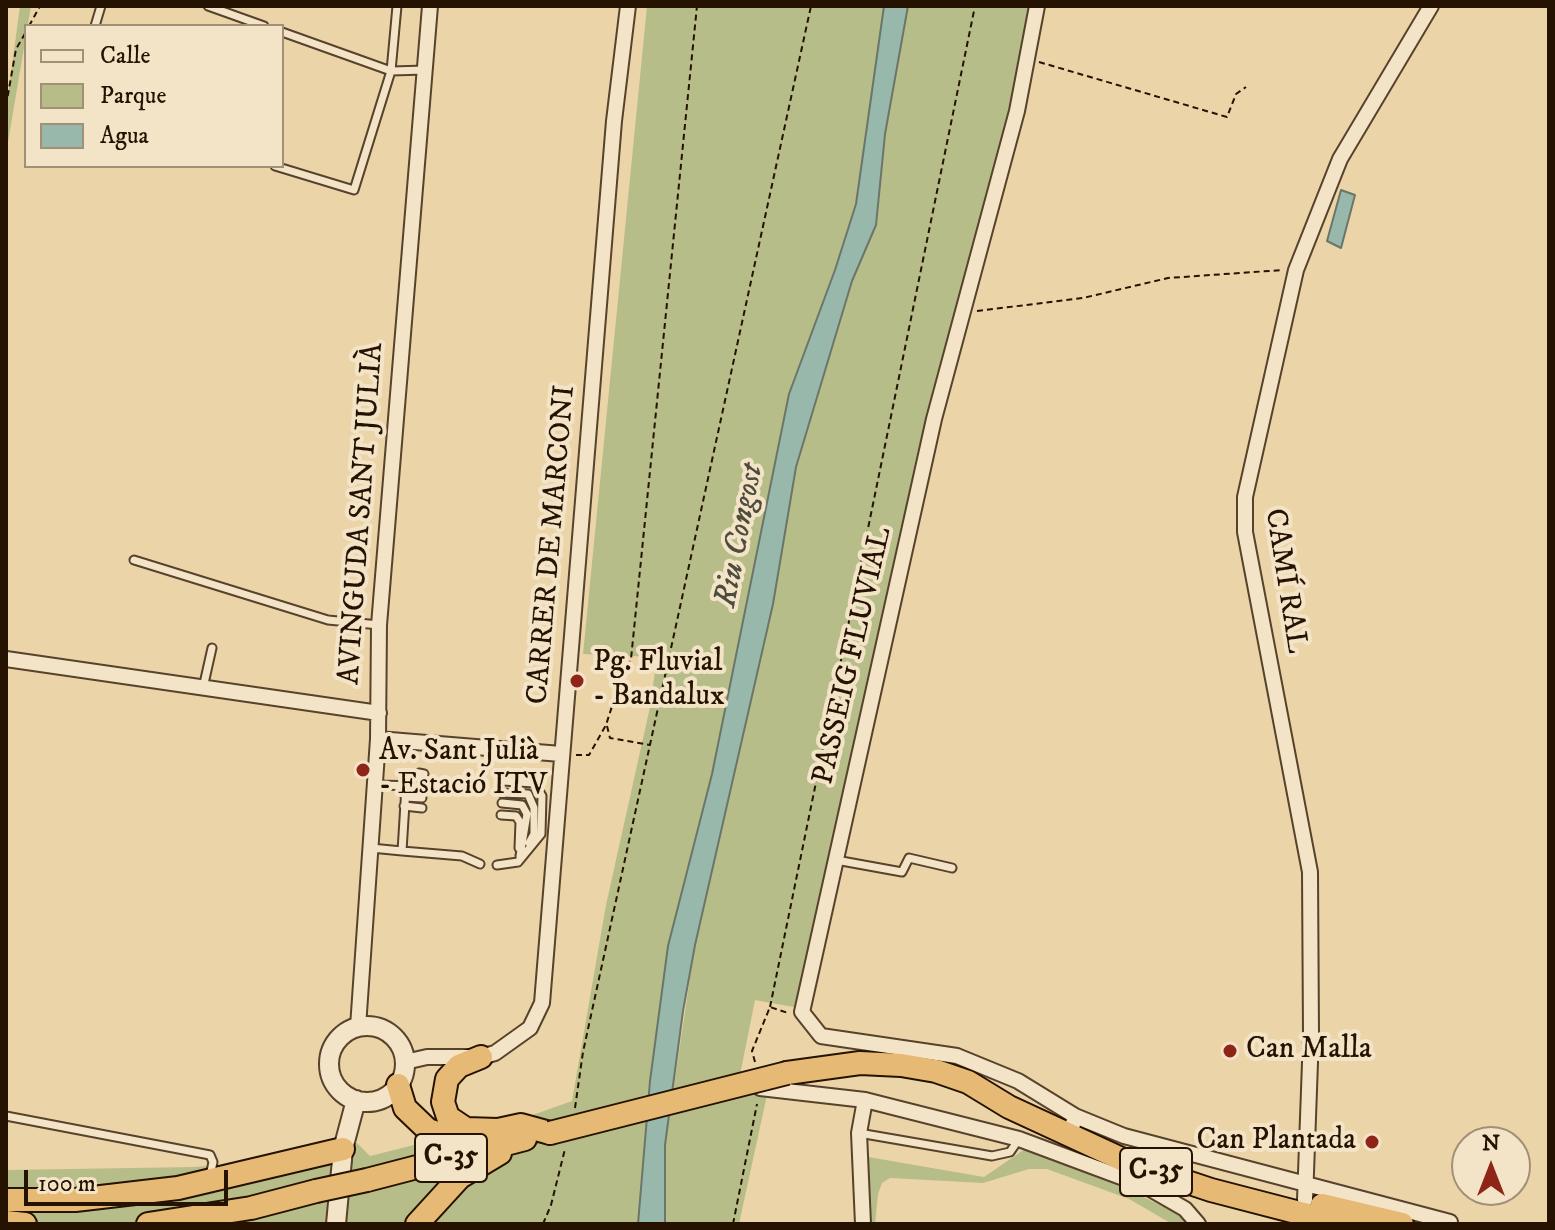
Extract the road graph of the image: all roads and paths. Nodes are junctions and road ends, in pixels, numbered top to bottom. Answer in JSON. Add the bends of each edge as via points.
{"nodes":[{"id":1,"x":40,"y":6,"type":"edge"},
{"id":2,"x":208,"y":6,"type":"edge"},
{"id":3,"x":397,"y":6,"type":"edge"},
{"id":4,"x":430,"y":6,"type":"edge"},
{"id":5,"x":628,"y":6,"type":"edge"},
{"id":6,"x":697,"y":6,"type":"edge"},
{"id":7,"x":811,"y":6,"type":"edge"},
{"id":8,"x":975,"y":6,"type":"edge"},
{"id":9,"x":1037,"y":6,"type":"edge"},
{"id":10,"x":1431,"y":6,"type":"edge"},
{"id":11,"x":30,"y":24,"type":"edge"},
{"id":12,"x":258,"y":24,"type":"edge"},
{"id":13,"x":284,"y":33,"type":"edge"},
{"id":14,"x":24,"y":35,"type":"edge"},
{"id":15,"x":1026,"y":62,"type":"junction"},
{"id":16,"x":426,"y":70,"type":"junction"},
{"id":17,"x":391,"y":71,"type":"junction"},
{"id":18,"x":1246,"y":87,"type":"dead end"},
{"id":19,"x":6,"y":106,"type":"edge"},
{"id":20,"x":282,"y":168,"type":"edge"},
{"id":21,"x":1296,"y":270,"type":"junction"},
{"id":22,"x":963,"y":311,"type":"junction"},
{"id":23,"x":134,"y":560,"type":"dead end"},
{"id":24,"x":379,"y":625,"type":"junction"},
{"id":25,"x":212,"y":648,"type":"dead end"},
{"id":26,"x":6,"y":659,"type":"edge"},
{"id":27,"x":203,"y":688,"type":"junction"},
{"id":28,"x":379,"y":713,"type":"junction"},
{"id":29,"x":606,"y":725,"type":"junction"},
{"id":30,"x":378,"y":739,"type":"junction"},
{"id":31,"x":651,"y":745,"type":"junction"},
{"id":32,"x":561,"y":754,"type":"junction"},
{"id":33,"x":424,"y":774,"type":"dead end"},
{"id":34,"x":503,"y":781,"type":"dead end"},
{"id":35,"x":374,"y":785,"type":"junction"},
{"id":36,"x":423,"y":786,"type":"dead end"},
{"id":37,"x":405,"y":792,"type":"junction"},
{"id":38,"x":502,"y":793,"type":"dead end"},
{"id":39,"x":422,"y":798,"type":"dead end"},
{"id":40,"x":502,"y":803,"type":"dead end"},
{"id":41,"x":404,"y":806,"type":"junction"},
{"id":42,"x":422,"y":808,"type":"dead end"},
{"id":43,"x":501,"y":815,"type":"dead end"},
{"id":44,"x":368,"y":848,"type":"junction"},
{"id":45,"x":402,"y":851,"type":"junction"},
{"id":46,"x":836,"y":860,"type":"junction"},
{"id":47,"x":518,"y":862,"type":"junction"},
{"id":48,"x":480,"y":864,"type":"dead end"},
{"id":49,"x":497,"y":865,"type":"dead end"},
{"id":50,"x":952,"y":868,"type":"dead end"},
{"id":51,"x":770,"y":1007,"type":"dead end"},
{"id":52,"x":358,"y":1027,"type":"junction"},
{"id":53,"x":481,"y":1057,"type":"junction"},
{"id":54,"x":405,"y":1062,"type":"junction"},
{"id":55,"x":398,"y":1085,"type":"junction"},
{"id":56,"x":760,"y":1088,"type":"dead end"},
{"id":57,"x":996,"y":1097,"type":"junction"},
{"id":58,"x":356,"y":1100,"type":"junction"},
{"id":59,"x":865,"y":1100,"type":"junction"},
{"id":60,"x":6,"y":1116,"type":"edge"},
{"id":61,"x":572,"y":1118,"type":"dead end"},
{"id":62,"x":1074,"y":1122,"type":"junction"},
{"id":63,"x":498,"y":1130,"type":"junction"},
{"id":64,"x":859,"y":1133,"type":"junction"},
{"id":65,"x":550,"y":1139,"type":"junction"},
{"id":66,"x":1019,"y":1139,"type":"junction"},
{"id":67,"x":343,"y":1149,"type":"junction"},
{"id":68,"x":1148,"y":1169,"type":"junction"},
{"id":69,"x":1193,"y":1170,"type":"junction"},
{"id":70,"x":210,"y":1180,"type":"junction"},
{"id":71,"x":1306,"y":1193,"type":"junction"},
{"id":72,"x":6,"y":1200,"type":"edge"},
{"id":73,"x":6,"y":1222,"type":"edge"},
{"id":74,"x":1450,"y":1222,"type":"edge"},
{"id":75,"x":1328,"y":1223,"type":"edge"},
{"id":76,"x":25,"y":1224,"type":"edge"},
{"id":77,"x":148,"y":1224,"type":"edge"},
{"id":78,"x":336,"y":1224,"type":"edge"},
{"id":79,"x":417,"y":1224,"type":"edge"},
{"id":80,"x":543,"y":1224,"type":"edge"},
{"id":81,"x":863,"y":1224,"type":"edge"},
{"id":82,"x":1198,"y":1224,"type":"edge"},
{"id":83,"x":1279,"y":1224,"type":"edge"},
{"id":84,"x":1368,"y":1224,"type":"edge"},
{"id":85,"x":1402,"y":1224,"type":"edge"}],
"edges":[{"from":1,"to":11,"type":"path"},
{"from":2,"to":12,"type":"lane"},
{"from":3,"to":17,"type":"lane"},
{"from":4,"to":16,"type":"street","name":"AVINGUDA SANT JULIÀ"},
{"from":5,"to":32,"type":"street","name":"CARRER DE MARCONI","via":[[612,136]]},
{"from":6,"to":29,"type":"path","via":[[631,659]]},
{"from":7,"to":31,"type":"path"},
{"from":8,"to":51,"type":"path"},
{"from":9,"to":15,"type":"street","name":"PASSEIG FLUVIAL"},
{"from":10,"to":21,"type":"street","name":"CAMÍ RAL","via":[[1340,159]]},
{"from":13,"to":17,"type":"lane"},
{"from":14,"to":19,"type":"path","via":[[16,49]]},
{"from":15,"to":18,"type":"path","via":[[1050,62],[1227,117],[1236,94]]},
{"from":15,"to":22,"type":"street","name":"PASSEIG FLUVIAL"},
{"from":16,"to":17,"type":"lane"},
{"from":16,"to":24,"type":"street","name":"AVINGUDA SANT JULIÀ"},
{"from":17,"to":20,"type":"lane","via":[[354,190]]},
{"from":21,"to":22,"type":"path","via":[[1168,278],[1083,298]]},
{"from":21,"to":71,"type":"street","name":"CAMÍ RAL","via":[[1245,497],[1245,532],[1310,872]]},
{"from":22,"to":46,"type":"street","name":"PASSEIG FLUVIAL"},
{"from":23,"to":24,"type":"lane","via":[[328,620]]},
{"from":24,"to":28,"type":"street","name":"AVINGUDA SANT JULIÀ"},
{"from":25,"to":27,"type":"lane"},
{"from":26,"to":27,"type":"street"},
{"from":27,"to":28,"type":"street"},
{"from":28,"to":30,"type":"street","name":"AVINGUDA SANT JULIÀ"},
{"from":29,"to":31,"type":"path","via":[[610,738]]},
{"from":29,"to":32,"type":"path","via":[[589,755]]},
{"from":30,"to":32,"type":"street"},
{"from":30,"to":35,"type":"street","name":"AVINGUDA SANT JULIÀ"},
{"from":31,"to":61,"type":"path"},
{"from":32,"to":53,"type":"street","name":"CARRER DE MARCONI","via":[[542,1003],[519,1039]]},
{"from":33,"to":37,"type":"lane","via":[[419,773]]},
{"from":34,"to":47,"type":"lane","via":[[534,783],[542,796],[541,834]]},
{"from":35,"to":37,"type":"lane"},
{"from":35,"to":44,"type":"street","name":"AVINGUDA SANT JULIÀ"},
{"from":36,"to":37,"type":"lane"},
{"from":37,"to":39,"type":"lane"},
{"from":37,"to":41,"type":"lane"},
{"from":38,"to":47,"type":"lane","via":[[528,794],[534,808],[534,834]]},
{"from":40,"to":47,"type":"lane","via":[[522,805],[527,814]]},
{"from":41,"to":42,"type":"lane"},
{"from":41,"to":45,"type":"lane"},
{"from":43,"to":47,"type":"lane","via":[[516,816],[520,822]]},
{"from":44,"to":45,"type":"lane"},
{"from":44,"to":52,"type":"street","name":"AVINGUDA SANT JULIÀ"},
{"from":45,"to":48,"type":"lane","via":[[462,856]]},
{"from":46,"to":50,"type":"lane","via":[[902,872],[909,858]]},
{"from":46,"to":62,"type":"street","name":"PASSEIG FLUVIAL","via":[[803,1018],[821,1036],[957,1056],[1018,1081]]},
{"from":47,"to":49,"type":"lane"},
{"from":52,"to":54,"type":"street","via":[[385,1031],[399,1044]]},
{"from":52,"to":58,"type":"street","via":[[339,1038],[329,1058],[338,1088]]},
{"from":53,"to":54,"type":"street"},
{"from":53,"to":63,"type":"highway","via":[[452,1071],[444,1087],[444,1111],[466,1129]]},
{"from":54,"to":55,"type":"street"},
{"from":55,"to":58,"type":"street","via":[[375,1101]]},
{"from":55,"to":63,"type":"highway","via":[[410,1116],[428,1130],[470,1141]]},
{"from":56,"to":59,"type":"street"},
{"from":57,"to":62,"type":"highway","number":"C-35"},
{"from":57,"to":65,"type":"highway","number":"C-35","bridge":true,"via":[[936,1071],[901,1065],[824,1066]]},
{"from":57,"to":68,"type":"highway","number":"C-35","via":[[1034,1120]]},
{"from":58,"to":67,"type":"street"},
{"from":59,"to":64,"type":"street"},
{"from":59,"to":66,"type":"street"},
{"from":60,"to":70,"type":"lane","via":[[210,1155]]},
{"from":62,"to":69,"type":"highway","number":"C-35"},
{"from":62,"to":71,"type":"street"},
{"from":63,"to":65,"type":"highway","via":[[521,1125]]},
{"from":64,"to":66,"type":"lane","via":[[992,1156],[1010,1152]]},
{"from":64,"to":81,"type":"street"},
{"from":65,"to":77,"type":"highway","number":"C-35","bridge":true,"via":[[251,1208]]},
{"from":65,"to":79,"type":"highway","via":[[460,1177]]},
{"from":65,"to":80,"type":"path","via":[[551,1205]]},
{"from":66,"to":82,"type":"street","via":[[1145,1186],[1185,1209]]},
{"from":67,"to":70,"type":"highway"},
{"from":67,"to":78,"type":"street"},
{"from":68,"to":75,"type":"highway","number":"C-35"},
{"from":68,"to":83,"type":"highway","via":[[1166,1183]]},
{"from":69,"to":71,"type":"highway","number":"C-35"},
{"from":69,"to":75,"type":"highway","via":[[1205,1181],[1315,1212]]},
{"from":70,"to":72,"type":"highway","via":[[75,1200]]},
{"from":71,"to":74,"type":"street"},
{"from":71,"to":85,"type":"highway","number":"C-35"},
{"from":73,"to":76,"type":"highway"},
{"from":75,"to":84,"type":"highway","via":[[1340,1218]]}]}
